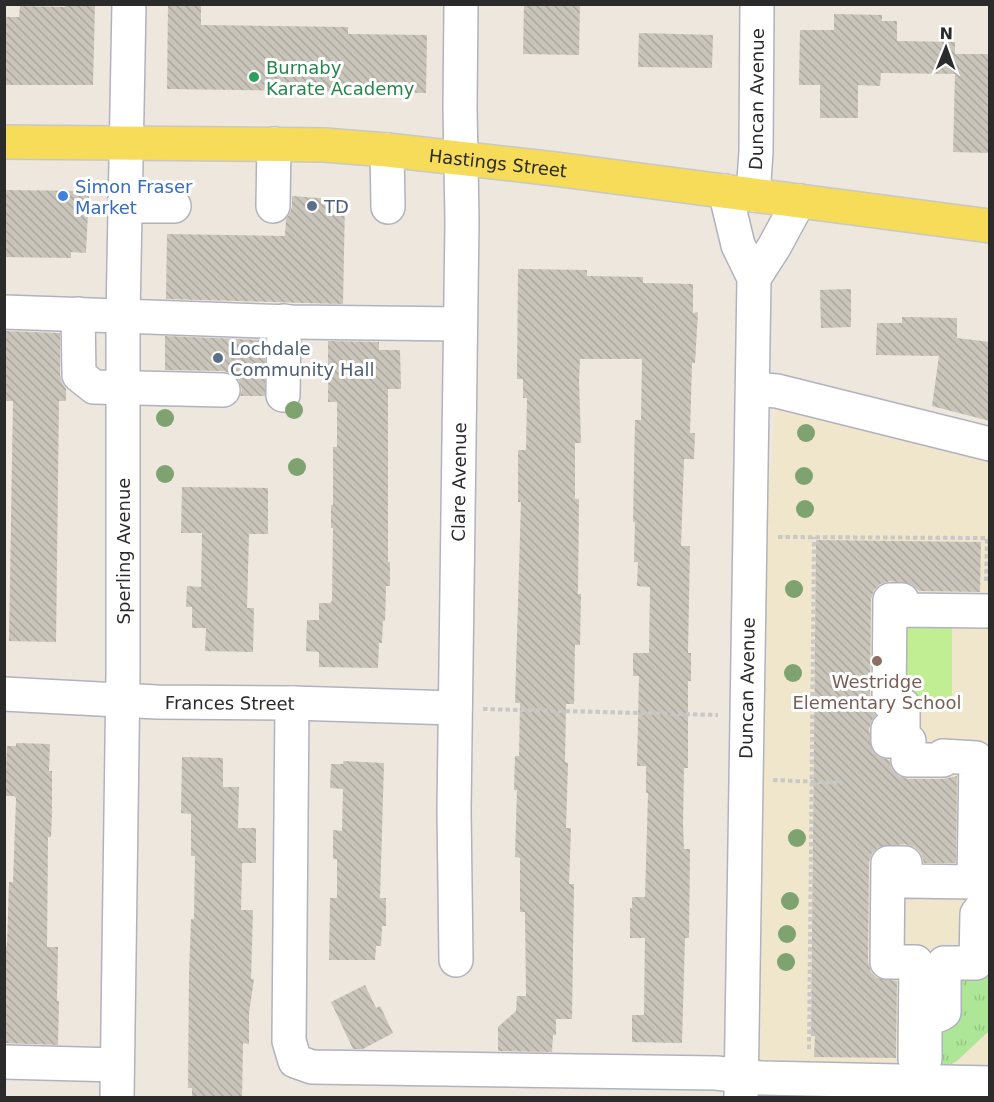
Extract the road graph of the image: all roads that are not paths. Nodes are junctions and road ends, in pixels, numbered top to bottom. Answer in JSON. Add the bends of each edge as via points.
{"nodes":[{"id":1,"x":129,"y":4,"type":"edge"},
{"id":2,"x":461,"y":4,"type":"edge"},
{"id":3,"x":757,"y":4,"type":"edge"},
{"id":4,"x":4,"y":142,"type":"edge"},
{"id":5,"x":126,"y":143,"type":"junction"},
{"id":6,"x":274,"y":144,"type":"junction"},
{"id":7,"x":387,"y":150,"type":"junction"},
{"id":8,"x":461,"y":158,"type":"junction"},
{"id":9,"x":739,"y":193,"type":"junction"},
{"id":10,"x":799,"y":201,"type":"junction"},
{"id":11,"x":125,"y":206,"type":"junction"},
{"id":12,"x":174,"y":206,"type":"dead end"},
{"id":13,"x":273,"y":206,"type":"dead end"},
{"id":14,"x":388,"y":207,"type":"dead end"},
{"id":15,"x":990,"y":226,"type":"edge"},
{"id":16,"x":754,"y":279,"type":"junction"},
{"id":17,"x":4,"y":312,"type":"edge"},
{"id":18,"x":78,"y":314,"type":"junction"},
{"id":19,"x":123,"y":316,"type":"junction"},
{"id":20,"x":284,"y":321,"type":"junction"},
{"id":21,"x":460,"y":324,"type":"junction"},
{"id":22,"x":123,"y":388,"type":"junction"},
{"id":23,"x":753,"y":389,"type":"junction"},
{"id":24,"x":223,"y":390,"type":"dead end"},
{"id":25,"x":283,"y":395,"type":"dead end"},
{"id":26,"x":990,"y":444,"type":"edge"},
{"id":27,"x":988,"y":611,"type":"edge"},
{"id":28,"x":4,"y":694,"type":"edge"},
{"id":29,"x":122,"y":699,"type":"junction"},
{"id":30,"x":292,"y":703,"type":"junction"},
{"id":31,"x":455,"y":708,"type":"junction"},
{"id":32,"x":990,"y":902,"type":"edge"},
{"id":33,"x":456,"y":960,"type":"dead end"},
{"id":34,"x":4,"y":1062,"type":"edge"},
{"id":35,"x":117,"y":1065,"type":"junction"},
{"id":36,"x":990,"y":1083,"type":"edge"},
{"id":37,"x":741,"y":1087,"type":"edge"},
{"id":38,"x":117,"y":1098,"type":"edge"}],
"edges":[{"from":1,"to":5,"type":"street","name":"Sperling Avenue"},
{"from":2,"to":8,"type":"street","name":"Clare Avenue"},
{"from":3,"to":9,"type":"street","name":"Duncan Avenue","via":[[756,152]]},
{"from":4,"to":5,"type":"main road","name":"Hastings Street"},
{"from":5,"to":6,"type":"main road","name":"Hastings Street"},
{"from":5,"to":11,"type":"street","name":"Sperling Avenue"},
{"from":6,"to":7,"type":"main road","name":"Hastings Street"},
{"from":6,"to":13,"type":"street"},
{"from":7,"to":8,"type":"main road","name":"Hastings Street"},
{"from":7,"to":14,"type":"street"},
{"from":8,"to":9,"type":"main road","name":"Hastings Street"},
{"from":8,"to":21,"type":"street","name":"Clare Avenue"},
{"from":9,"to":10,"type":"main road","name":"Hastings Street"},
{"from":9,"to":16,"type":"street","name":"Duncan Avenue","via":[[738,245]]},
{"from":10,"to":15,"type":"main road","name":"Hastings Street"},
{"from":10,"to":16,"type":"street"},
{"from":11,"to":12,"type":"street"},
{"from":11,"to":19,"type":"street","name":"Sperling Avenue"},
{"from":16,"to":23,"type":"street","name":"Duncan Avenue"},
{"from":17,"to":18,"type":"street"},
{"from":18,"to":19,"type":"street"},
{"from":18,"to":22,"type":"street","via":[[79,375],[94,387]]},
{"from":19,"to":20,"type":"street"},
{"from":19,"to":22,"type":"street","name":"Sperling Avenue"},
{"from":20,"to":21,"type":"street"},
{"from":20,"to":25,"type":"street"},
{"from":21,"to":31,"type":"street","name":"Clare Avenue"},
{"from":22,"to":24,"type":"street"},
{"from":22,"to":29,"type":"street","name":"Sperling Avenue"},
{"from":23,"to":26,"type":"street","via":[[777,391]]},
{"from":23,"to":37,"type":"street","name":"Duncan Avenue"},
{"from":27,"to":32,"type":"street","via":[[903,610],[902,600],[890,600],[889,703],[903,705],[903,729],[888,729],[888,741],[909,741],[908,760],[976,758],[974,882],[905,881],[905,863],[888,863],[887,962],[916,962],[915,1059],[925,1059],[925,1021],[944,1012],[944,963],[976,963],[977,914]]},
{"from":28,"to":29,"type":"street","name":"Frances Street"},
{"from":29,"to":30,"type":"street","name":"Frances Street"},
{"from":29,"to":35,"type":"street","name":"Sperling Avenue"},
{"from":30,"to":31,"type":"street","name":"Frances Street"},
{"from":30,"to":37,"type":"street","via":[[289,1041],[295,1061],[312,1067],[704,1073]]},
{"from":31,"to":33,"type":"street","name":"Clare Avenue"},
{"from":34,"to":35,"type":"street"},
{"from":35,"to":38,"type":"street","name":"Sperling Avenue"},
{"from":36,"to":37,"type":"street","via":[[760,1078]]}]}
